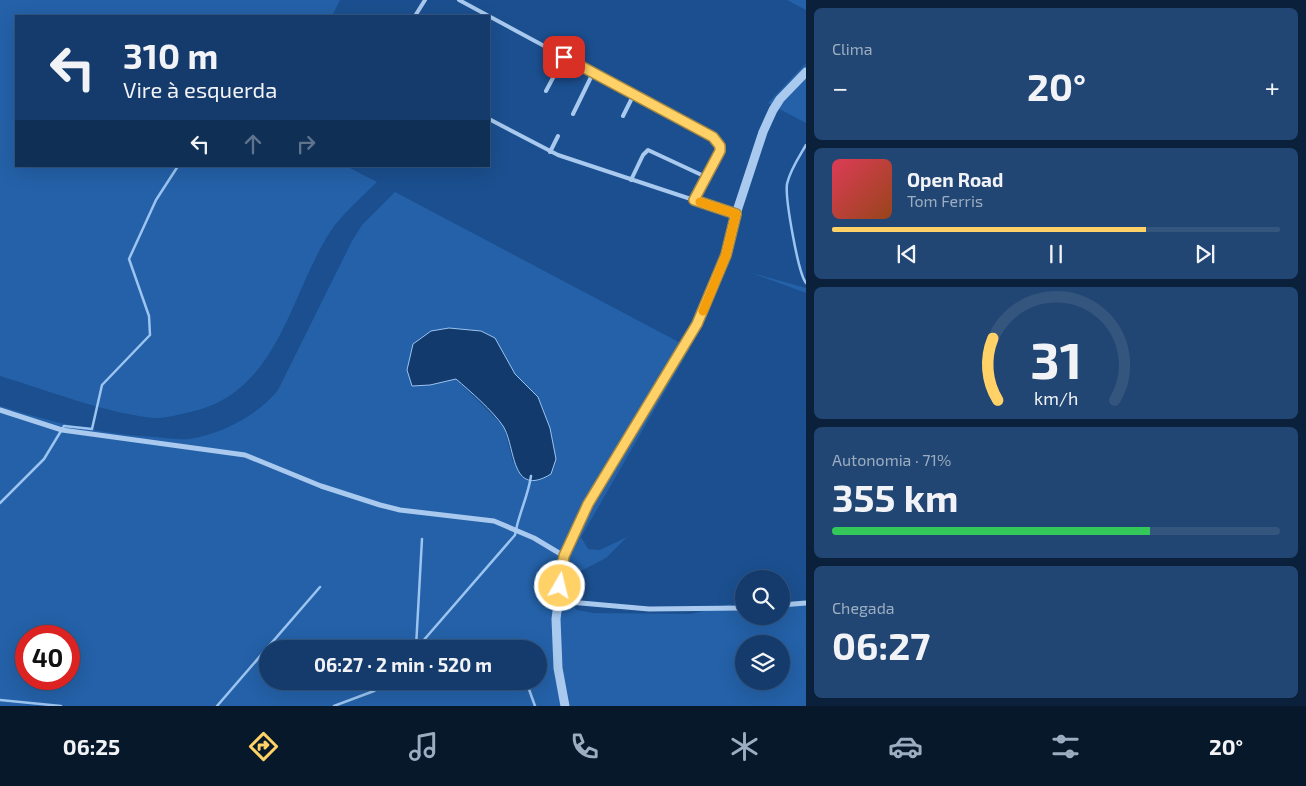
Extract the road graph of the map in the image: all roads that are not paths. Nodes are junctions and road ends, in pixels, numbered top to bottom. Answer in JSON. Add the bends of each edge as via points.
{"nodes":[{"id":1,"x":425,"y":0,"type":"edge"},
{"id":2,"x":459,"y":0,"type":"edge"},
{"id":3,"x":416,"y":15,"type":"edge"},
{"id":4,"x":487,"y":15,"type":"edge"},
{"id":5,"x":490,"y":17,"type":"edge"},
{"id":6,"x":564,"y":57,"type":"junction"},
{"id":7,"x":806,"y":72,"type":"edge"},
{"id":8,"x":593,"y":73,"type":"junction"},
{"id":9,"x":546,"y":91,"type":"dead end"},
{"id":10,"x":634,"y":94,"type":"junction"},
{"id":11,"x":573,"y":114,"type":"dead end"},
{"id":12,"x":622,"y":116,"type":"dead end"},
{"id":13,"x":490,"y":120,"type":"edge"},
{"id":14,"x":558,"y":136,"type":"dead end"},
{"id":15,"x":550,"y":152,"type":"junction"},
{"id":16,"x":706,"y":177,"type":"junction"},
{"id":17,"x":631,"y":180,"type":"junction"},
{"id":18,"x":694,"y":200,"type":"junction"},
{"id":19,"x":736,"y":214,"type":"junction"},
{"id":20,"x":0,"y":410,"type":"edge"},
{"id":21,"x":564,"y":556,"type":"junction"},
{"id":22,"x":558,"y":601,"type":"junction"},
{"id":23,"x":806,"y":603,"type":"edge"},
{"id":24,"x":790,"y":604,"type":"edge"},
{"id":25,"x":735,"y":608,"type":"edge"},
{"id":26,"x":565,"y":706,"type":"edge"}],
"edges":[{"from":1,"to":3,"type":"lane"},
{"from":2,"to":4,"type":"lane"},
{"from":5,"to":6,"type":"lane"},
{"from":6,"to":8,"type":"lane"},
{"from":6,"to":9,"type":"lane"},
{"from":7,"to":19,"type":"street","via":[[772,110]]},
{"from":8,"to":10,"type":"lane"},
{"from":8,"to":11,"type":"lane"},
{"from":10,"to":12,"type":"lane"},
{"from":10,"to":16,"type":"lane","via":[[717,141],[720,151]]},
{"from":13,"to":15,"type":"lane"},
{"from":14,"to":15,"type":"lane"},
{"from":15,"to":17,"type":"lane"},
{"from":16,"to":17,"type":"lane","via":[[648,150]]},
{"from":16,"to":18,"type":"lane"},
{"from":17,"to":18,"type":"lane"},
{"from":18,"to":19,"type":"lane"},
{"from":19,"to":21,"type":"street","via":[[726,255],[697,324],[588,504]]},
{"from":20,"to":21,"type":"street","via":[[62,430],[245,455],[321,486],[380,505],[494,521],[534,538]]},
{"from":21,"to":22,"type":"street"},
{"from":22,"to":25,"type":"street","via":[[649,609]]},
{"from":22,"to":26,"type":"street","via":[[558,668]]},
{"from":23,"to":24,"type":"street"}]}
